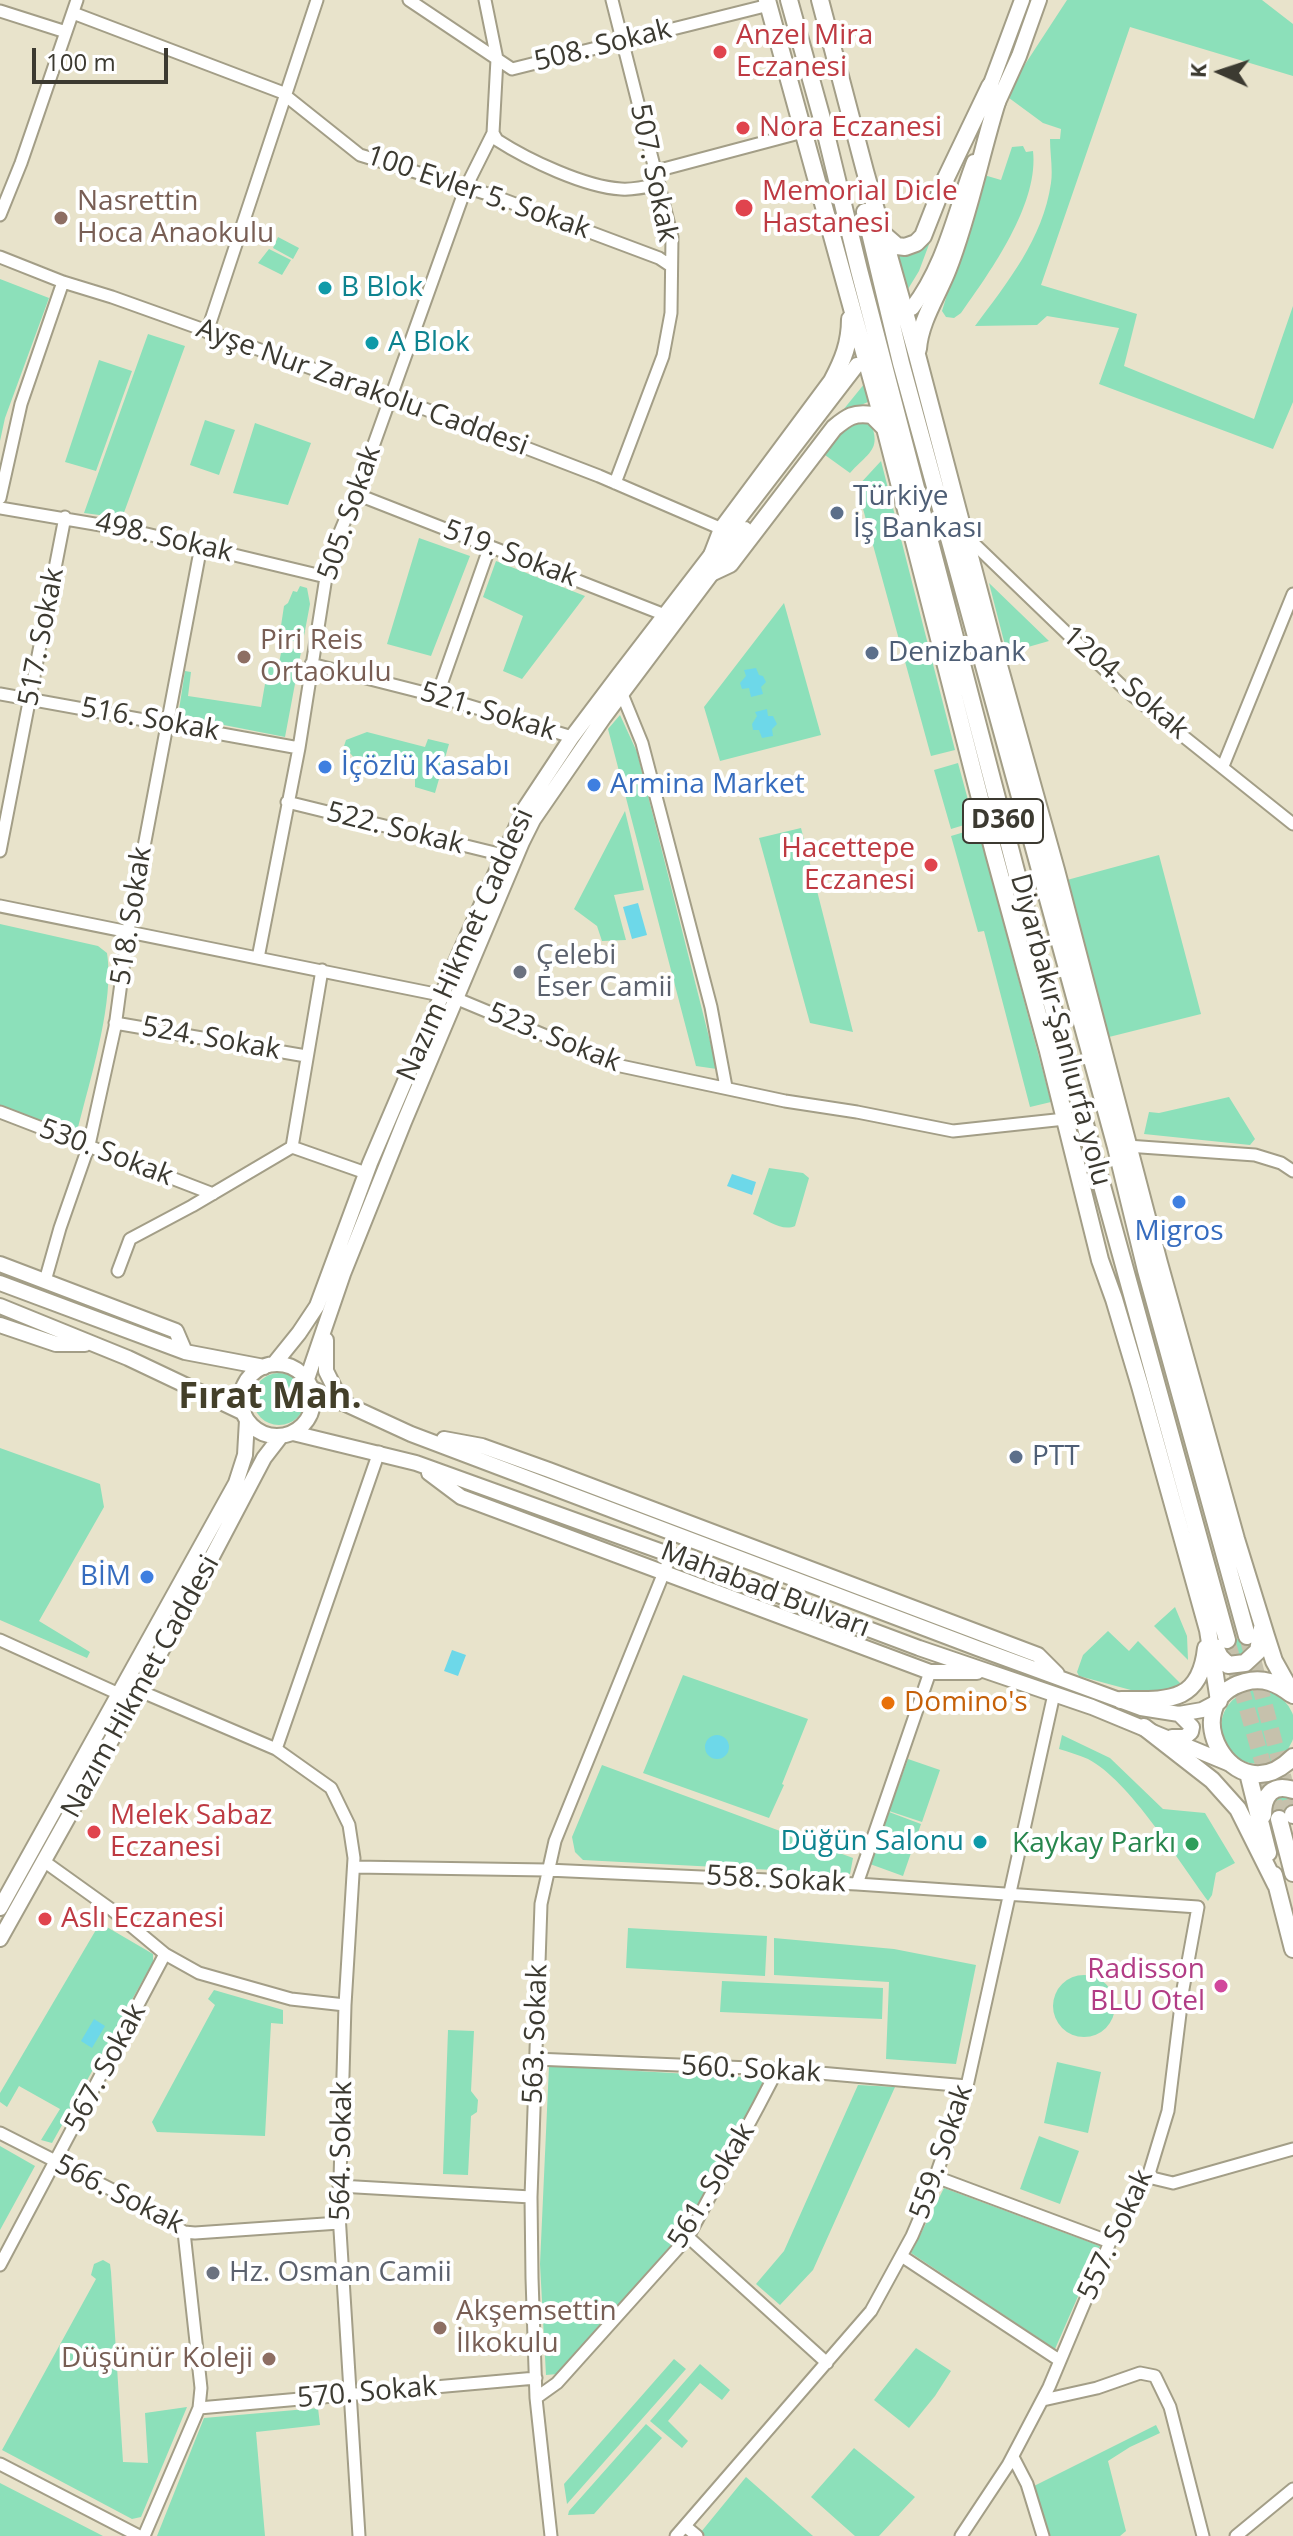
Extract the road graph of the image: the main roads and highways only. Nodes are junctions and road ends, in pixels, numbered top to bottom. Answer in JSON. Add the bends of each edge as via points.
{"nodes":[{"id":1,"x":789,"y":0,"type":"edge"},
{"id":2,"x":810,"y":0,"type":"edge"},
{"id":3,"x":820,"y":0,"type":"edge"},
{"id":4,"x":1022,"y":0,"type":"edge"},
{"id":5,"x":1039,"y":0,"type":"edge"},
{"id":6,"x":768,"y":3,"type":"edge"},
{"id":7,"x":990,"y":86,"type":"junction"},
{"id":8,"x":997,"y":102,"type":"junction"},
{"id":9,"x":882,"y":233,"type":"junction"},
{"id":10,"x":846,"y":286,"type":"junction"},
{"id":11,"x":917,"y":355,"type":"junction"},
{"id":12,"x":859,"y":370,"type":"dead end"},
{"id":13,"x":885,"y":428,"type":"junction"},
{"id":14,"x":712,"y":564,"type":"junction"},
{"id":15,"x":975,"y":780,"type":"junction"},
{"id":16,"x":1031,"y":781,"type":"junction"},
{"id":17,"x":1042,"y":873,"type":"junction"},
{"id":18,"x":1027,"y":913,"type":"junction"},
{"id":19,"x":448,"y":998,"type":"junction"},
{"id":20,"x":1084,"y":1119,"type":"junction"},
{"id":21,"x":1122,"y":1146,"type":"junction"},
{"id":22,"x":0,"y":1264,"type":"edge"},
{"id":23,"x":0,"y":1283,"type":"edge"},
{"id":24,"x":1114,"y":1299,"type":"junction"},
{"id":25,"x":0,"y":1306,"type":"edge"},
{"id":26,"x":327,"y":1324,"type":"junction"},
{"id":27,"x":0,"y":1325,"type":"edge"},
{"id":28,"x":94,"y":1344,"type":"junction"},
{"id":29,"x":185,"y":1352,"type":"junction"},
{"id":30,"x":269,"y":1366,"type":"junction"},
{"id":31,"x":309,"y":1384,"type":"junction"},
{"id":32,"x":343,"y":1403,"type":"junction"},
{"id":33,"x":246,"y":1417,"type":"junction"},
{"id":34,"x":287,"y":1435,"type":"junction"},
{"id":35,"x":416,"y":1463,"type":"junction"},
{"id":36,"x":1262,"y":1624,"type":"junction"},
{"id":37,"x":1208,"y":1630,"type":"junction"},
{"id":38,"x":1247,"y":1636,"type":"tunnel mouth"},
{"id":39,"x":1227,"y":1640,"type":"tunnel mouth"},
{"id":40,"x":989,"y":1672,"type":"junction"},
{"id":41,"x":1293,"y":1695,"type":"edge"},
{"id":42,"x":1121,"y":1700,"type":"junction"},
{"id":43,"x":1219,"y":1701,"type":"junction"},
{"id":44,"x":1179,"y":1714,"type":"junction"},
{"id":45,"x":1144,"y":1727,"type":"junction"},
{"id":46,"x":1167,"y":1737,"type":"junction"},
{"id":47,"x":1293,"y":1757,"type":"edge"},
{"id":48,"x":1232,"y":1765,"type":"junction"},
{"id":49,"x":1248,"y":1773,"type":"junction"},
{"id":50,"x":1293,"y":1790,"type":"edge"},
{"id":51,"x":1288,"y":1816,"type":"tunnel mouth"},
{"id":52,"x":1263,"y":1832,"type":"junction"},
{"id":53,"x":1293,"y":1873,"type":"edge"},
{"id":54,"x":1276,"y":1885,"type":"junction"},
{"id":55,"x":0,"y":1908,"type":"edge"},
{"id":56,"x":0,"y":1939,"type":"edge"},
{"id":57,"x":1293,"y":1949,"type":"edge"}],
"edges":[{"from":1,"to":18,"type":"highway","name":"Diyarbakır-Şanlıurfa yolu","number":"D360"},
{"from":2,"to":17,"type":"highway","name":"Diyarbakır-Şanlıurfa yolu","number":"D360","via":[[901,363]]},
{"from":3,"to":9,"type":"highway"},
{"from":4,"to":7,"type":"main road"},
{"from":5,"to":8,"type":"main road"},
{"from":6,"to":10,"type":"highway"},
{"from":7,"to":8,"type":"main road","via":[[938,250],[911,303],[926,291],[941,259]]},
{"from":7,"to":9,"type":"highway","via":[[923,236],[905,247]]},
{"from":8,"to":11,"type":"highway","via":[[962,226],[922,328]]},
{"from":9,"to":11,"type":"highway"},
{"from":10,"to":13,"type":"highway"},
{"from":10,"to":14,"type":"highway","via":[[850,322],[843,361],[722,529]]},
{"from":11,"to":16,"type":"highway"},
{"from":12,"to":14,"type":"main road","name":"Nazım Hikmet Caddesi"},
{"from":13,"to":14,"type":"highway","via":[[872,415],[847,417],[730,564]]},
{"from":13,"to":15,"type":"highway"},
{"from":14,"to":19,"type":"main road","name":"Nazım Hikmet Caddesi","via":[[533,820]]},
{"from":14,"to":19,"type":"main road","name":"Nazım Hikmet Caddesi","via":[[665,615],[525,808]]},
{"from":15,"to":18,"type":"highway"},
{"from":15,"to":24,"type":"highway"},
{"from":16,"to":17,"type":"highway"},
{"from":16,"to":21,"type":"highway"},
{"from":17,"to":21,"type":"highway","name":"Diyarbakır-Şanlıurfa yolu","number":"D360"},
{"from":18,"to":20,"type":"highway","name":"Diyarbakır-Şanlıurfa yolu","number":"D360"},
{"from":19,"to":26,"type":"main road","name":"Nazım Hikmet Caddesi"},
{"from":19,"to":30,"type":"main road","name":"Nazım Hikmet Caddesi","via":[[366,1173],[317,1306]]},
{"from":20,"to":24,"type":"highway"},
{"from":20,"to":39,"type":"highway","name":"Diyarbakır-Şanlıurfa yolu","number":"D360"},
{"from":21,"to":36,"type":"highway"},
{"from":21,"to":38,"type":"highway","name":"Diyarbakır-Şanlıurfa yolu","number":"D360","via":[[1146,1270]]},
{"from":22,"to":29,"type":"main road","via":[[176,1331]]},
{"from":23,"to":29,"type":"main road"},
{"from":24,"to":37,"type":"highway"},
{"from":25,"to":28,"type":"main road"},
{"from":26,"to":31,"type":"main road","name":"Nazım Hikmet Caddesi"},
{"from":26,"to":32,"type":"main road","via":[[326,1371]]},
{"from":27,"to":28,"type":"main road","via":[[56,1344]]},
{"from":28,"to":33,"type":"main road","via":[[193,1387]]},
{"from":29,"to":30,"type":"main road"},
{"from":30,"to":31,"type":"main road","via":[[292,1368]]},
{"from":30,"to":33,"type":"main road","via":[[254,1373],[242,1391]]},
{"from":31,"to":32,"type":"main road"},
{"from":31,"to":34,"type":"main road","via":[[308,1419]]},
{"from":32,"to":42,"type":"main road","via":[[411,1434],[482,1446],[549,1470],[1038,1655],[1063,1679]]},
{"from":33,"to":34,"type":"main road","via":[[262,1433]]},
{"from":33,"to":55,"type":"main road","name":"Nazım Hikmet Caddesi","via":[[245,1455],[236,1483]]},
{"from":34,"to":35,"type":"main road","name":"Mahabad Bulvarı"},
{"from":34,"to":56,"type":"main road","name":"Nazım Hikmet Caddesi","via":[[264,1458]]},
{"from":35,"to":40,"type":"main road","name":"Mahabad Bulvarı"},
{"from":35,"to":40,"type":"main road","via":[[461,1497],[930,1672]]},
{"from":36,"to":37,"type":"highway","via":[[1258,1651],[1237,1665],[1224,1662]]},
{"from":36,"to":41,"type":"highway"},
{"from":37,"to":42,"type":"highway","via":[[1204,1667],[1189,1689],[1168,1700]]},
{"from":37,"to":43,"type":"highway"},
{"from":40,"to":45,"type":"main road","name":"Mahabad Bulvarı"},
{"from":41,"to":43,"type":"highway","via":[[1282,1686],[1254,1680],[1240,1683]]},
{"from":42,"to":44,"type":"main road"},
{"from":43,"to":44,"type":"main road"},
{"from":43,"to":48,"type":"highway","via":[[1211,1730],[1215,1745]]},
{"from":44,"to":46,"type":"main road","via":[[1191,1732]]},
{"from":45,"to":46,"type":"main road","name":"Mahabad Bulvarı"},
{"from":45,"to":54,"type":"highway","via":[[1212,1780],[1238,1809]]},
{"from":46,"to":48,"type":"main road","name":"Mahabad Bulvarı"},
{"from":47,"to":49,"type":"highway","via":[[1271,1772]]},
{"from":48,"to":49,"type":"highway"},
{"from":49,"to":52,"type":"highway"},
{"from":50,"to":52,"type":"highway","via":[[1278,1787],[1265,1797]]},
{"from":51,"to":53,"type":"highway"},
{"from":52,"to":54,"type":"highway"},
{"from":54,"to":57,"type":"highway"}]}
